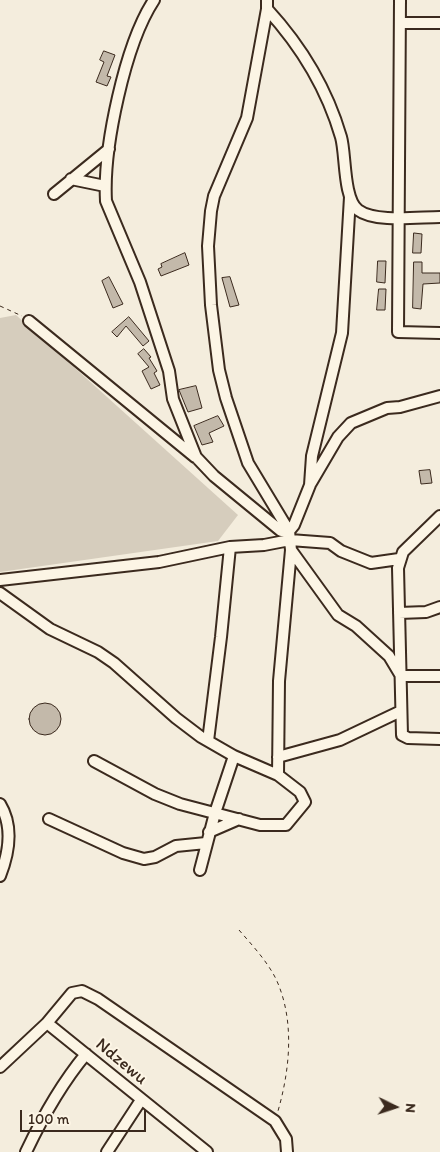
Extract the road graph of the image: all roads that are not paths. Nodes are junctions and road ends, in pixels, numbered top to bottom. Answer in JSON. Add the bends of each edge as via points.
{"nodes":[{"id":1,"x":154,"y":0,"type":"edge"},
{"id":2,"x":400,"y":0,"type":"edge"},
{"id":3,"x":267,"y":5,"type":"edge"},
{"id":4,"x":400,"y":23,"type":"junction"},
{"id":5,"x":440,"y":23,"type":"edge"},
{"id":6,"x":109,"y":149,"type":"junction"},
{"id":7,"x":72,"y":179,"type":"junction"},
{"id":8,"x":105,"y":186,"type":"junction"},
{"id":9,"x":54,"y":194,"type":"dead end"},
{"id":10,"x":350,"y":197,"type":"junction"},
{"id":11,"x":398,"y":217,"type":"junction"},
{"id":12,"x":440,"y":217,"type":"edge"},
{"id":13,"x":29,"y":321,"type":"road end"},
{"id":14,"x":440,"y":332,"type":"edge"},
{"id":15,"x":440,"y":396,"type":"edge"},
{"id":16,"x":196,"y":457,"type":"junction"},
{"id":17,"x":310,"y":485,"type":"junction"},
{"id":18,"x":440,"y":516,"type":"edge"},
{"id":19,"x":290,"y":541,"type":"junction"},
{"id":20,"x":230,"y":546,"type":"junction"},
{"id":21,"x":399,"y":559,"type":"junction"},
{"id":22,"x":0,"y":580,"type":"edge"},
{"id":23,"x":0,"y":593,"type":"edge"},
{"id":24,"x":440,"y":607,"type":"edge"},
{"id":25,"x":399,"y":613,"type":"junction"},
{"id":26,"x":401,"y":676,"type":"junction"},
{"id":27,"x":440,"y":676,"type":"edge"},
{"id":28,"x":401,"y":711,"type":"junction"},
{"id":29,"x":440,"y":739,"type":"edge"},
{"id":30,"x":208,"y":742,"type":"junction"},
{"id":31,"x":234,"y":756,"type":"junction"},
{"id":32,"x":278,"y":757,"type":"junction"},
{"id":33,"x":94,"y":761,"type":"dead end"},
{"id":34,"x":278,"y":774,"type":"junction"},
{"id":35,"x":0,"y":804,"type":"edge"},
{"id":36,"x":215,"y":812,"type":"junction"},
{"id":37,"x":49,"y":819,"type":"dead end"},
{"id":38,"x":239,"y":819,"type":"junction"},
{"id":39,"x":209,"y":832,"type":"junction"},
{"id":40,"x":206,"y":843,"type":"junction"},
{"id":41,"x":200,"y":870,"type":"dead end"},
{"id":42,"x":0,"y":876,"type":"edge"},
{"id":43,"x":47,"y":1023,"type":"junction"},
{"id":44,"x":86,"y":1054,"type":"junction"},
{"id":45,"x":0,"y":1067,"type":"edge"},
{"id":46,"x":141,"y":1100,"type":"junction"},
{"id":47,"x":201,"y":1150,"type":"edge"},
{"id":48,"x":26,"y":1152,"type":"edge"},
{"id":49,"x":107,"y":1152,"type":"edge"},
{"id":50,"x":287,"y":1152,"type":"edge"}],
"edges":[{"from":1,"to":6,"type":"street","via":[[139,28],[128,62]]},
{"from":2,"to":4,"type":"street"},
{"from":3,"to":10,"type":"street","via":[[322,86],[341,138]]},
{"from":3,"to":19,"type":"street","via":[[247,118],[214,196],[208,246],[212,314],[226,398],[248,462]]},
{"from":4,"to":5,"type":"street"},
{"from":4,"to":11,"type":"street"},
{"from":6,"to":7,"type":"street"},
{"from":6,"to":8,"type":"street"},
{"from":7,"to":8,"type":"street"},
{"from":7,"to":9,"type":"street"},
{"from":8,"to":16,"type":"street","via":[[106,200],[140,282],[169,371],[173,399]]},
{"from":10,"to":11,"type":"street","via":[[358,210],[366,214]]},
{"from":10,"to":17,"type":"street","via":[[342,333],[312,456]]},
{"from":11,"to":12,"type":"street"},
{"from":11,"to":14,"type":"street","via":[[398,332]]},
{"from":13,"to":16,"type":"street"},
{"from":15,"to":17,"type":"street","via":[[387,408],[351,423],[338,437]]},
{"from":16,"to":19,"type":"street"},
{"from":17,"to":19,"type":"street"},
{"from":18,"to":21,"type":"street"},
{"from":19,"to":20,"type":"street"},
{"from":19,"to":21,"type":"street","via":[[330,543],[371,563]]},
{"from":19,"to":26,"type":"street","via":[[338,615],[356,626],[389,656]]},
{"from":19,"to":32,"type":"street","via":[[279,681]]},
{"from":20,"to":22,"type":"street","via":[[159,562]]},
{"from":20,"to":30,"type":"street"},
{"from":21,"to":25,"type":"street"},
{"from":23,"to":30,"type":"street","via":[[50,629],[114,663]]},
{"from":24,"to":25,"type":"street","via":[[426,612]]},
{"from":25,"to":26,"type":"street"},
{"from":26,"to":27,"type":"street"},
{"from":26,"to":28,"type":"street"},
{"from":28,"to":29,"type":"street","via":[[402,735]]},
{"from":28,"to":32,"type":"street","via":[[340,740]]},
{"from":30,"to":31,"type":"street"},
{"from":31,"to":34,"type":"street"},
{"from":31,"to":36,"type":"street"},
{"from":32,"to":34,"type":"street"},
{"from":33,"to":36,"type":"street","via":[[170,800]]},
{"from":34,"to":38,"type":"street","via":[[303,795],[305,802],[298,813],[282,826]]},
{"from":35,"to":42,"type":"street","via":[[6,816],[9,836]]},
{"from":36,"to":38,"type":"street"},
{"from":36,"to":39,"type":"street"},
{"from":37,"to":40,"type":"street","via":[[144,859],[176,846]]},
{"from":38,"to":39,"type":"street"},
{"from":39,"to":40,"type":"street"},
{"from":40,"to":41,"type":"street"},
{"from":43,"to":44,"type":"street","name":"Ndzewu"},
{"from":43,"to":45,"type":"street"},
{"from":43,"to":50,"type":"street","via":[[72,993],[82,991],[122,1014],[275,1121],[286,1139]]},
{"from":44,"to":46,"type":"street","name":"Ndzewu"},
{"from":44,"to":48,"type":"street","via":[[67,1076]]},
{"from":46,"to":47,"type":"street","name":"Ndzewu"},
{"from":46,"to":49,"type":"street"}]}
